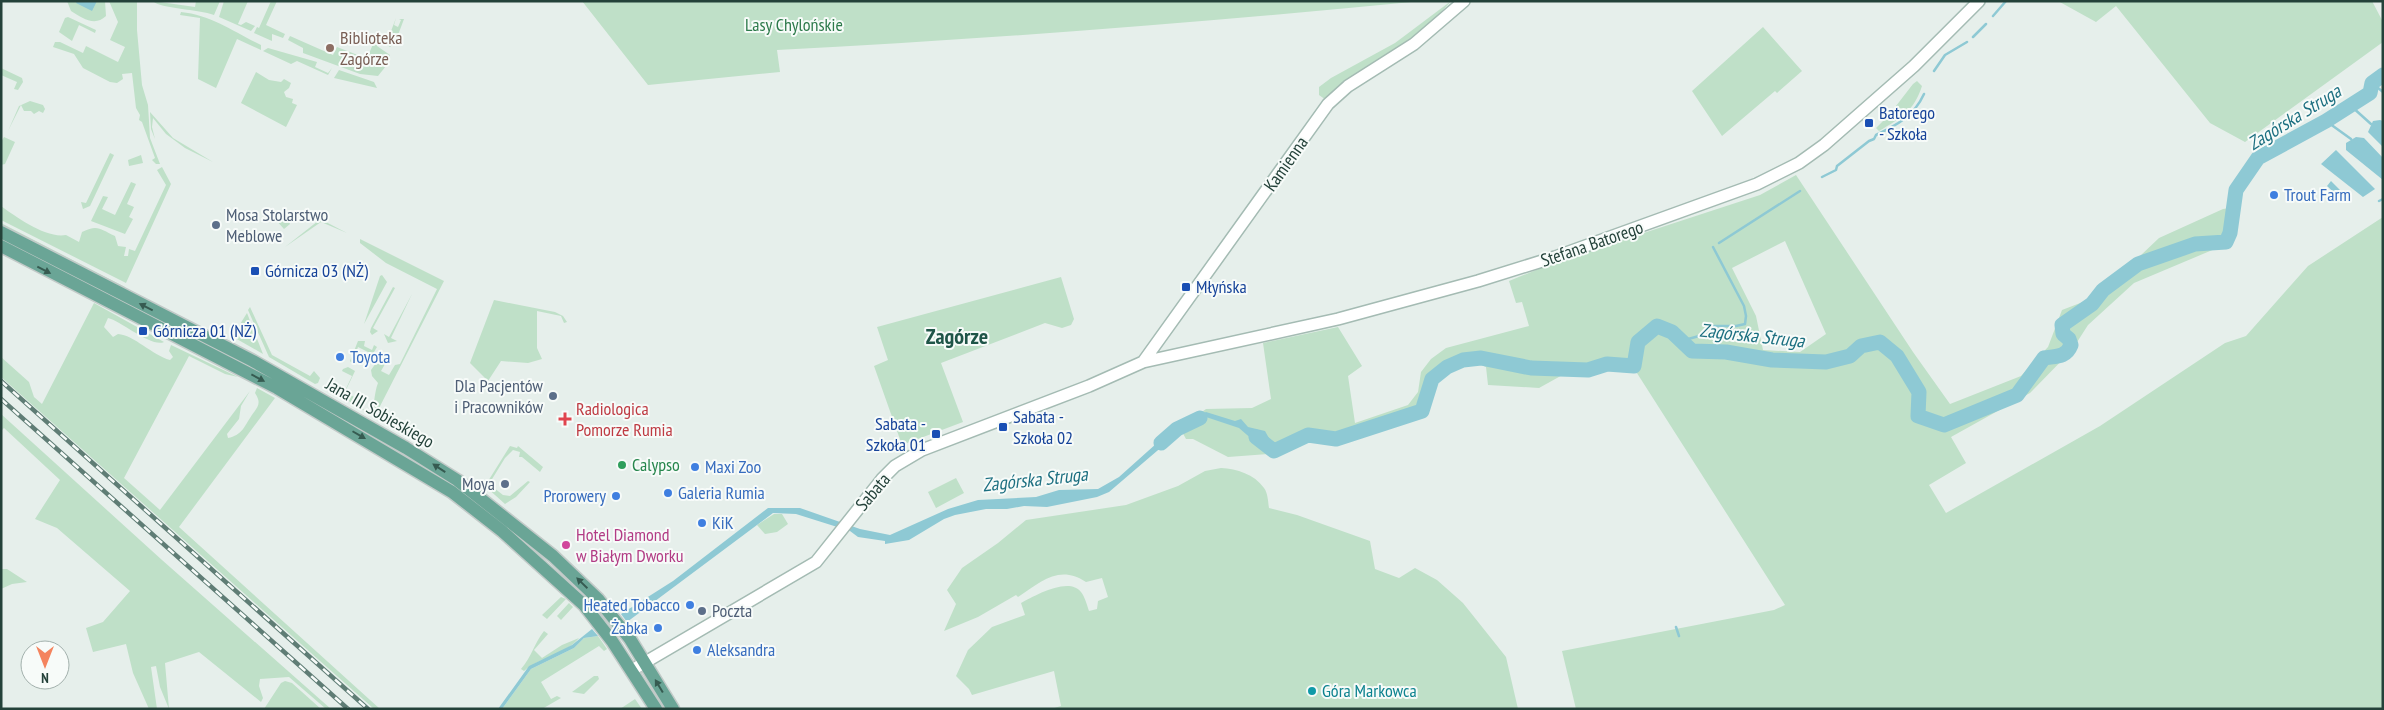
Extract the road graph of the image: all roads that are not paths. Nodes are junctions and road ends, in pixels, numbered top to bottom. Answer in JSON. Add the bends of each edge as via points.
{"nodes":[{"id":1,"x":1464,"y":1,"type":"edge"},
{"id":2,"x":1979,"y":1,"type":"edge"},
{"id":3,"x":1,"y":232,"type":"edge"},
{"id":4,"x":1,"y":246,"type":"edge"},
{"id":5,"x":1142,"y":362,"type":"junction"},
{"id":6,"x":645,"y":663,"type":"junction"},
{"id":7,"x":632,"y":670,"type":"junction"},
{"id":8,"x":656,"y":709,"type":"edge"},
{"id":9,"x":673,"y":709,"type":"edge"}],
"edges":[{"from":1,"to":5,"type":"street","name":"Kamienna","via":[[1414,44],[1348,86],[1328,104]]},
{"from":2,"to":5,"type":"street","name":"Stefana Batorego","via":[[1914,66],[1831,139],[1799,163],[1756,184],[1478,282],[1338,319]]},
{"from":6,"to":3,"type":"main road","name":"Jana III Sobieskiego","one_way":true,"via":[[611,614],[581,581],[457,480],[261,366]]},
{"from":4,"to":7,"type":"main road","name":"Jana III Sobieskiego","one_way":true,"via":[[278,388],[452,492],[573,594]]},
{"from":5,"to":6,"type":"street","name":"Sabata","via":[[908,458],[882,479],[816,562]]},
{"from":6,"to":7,"type":"street","name":"Sabata"},
{"from":9,"to":6,"type":"main road","name":"Jana III Sobieskiego","one_way":true},
{"from":7,"to":8,"type":"main road","name":"Jana III Sobieskiego"}]}
